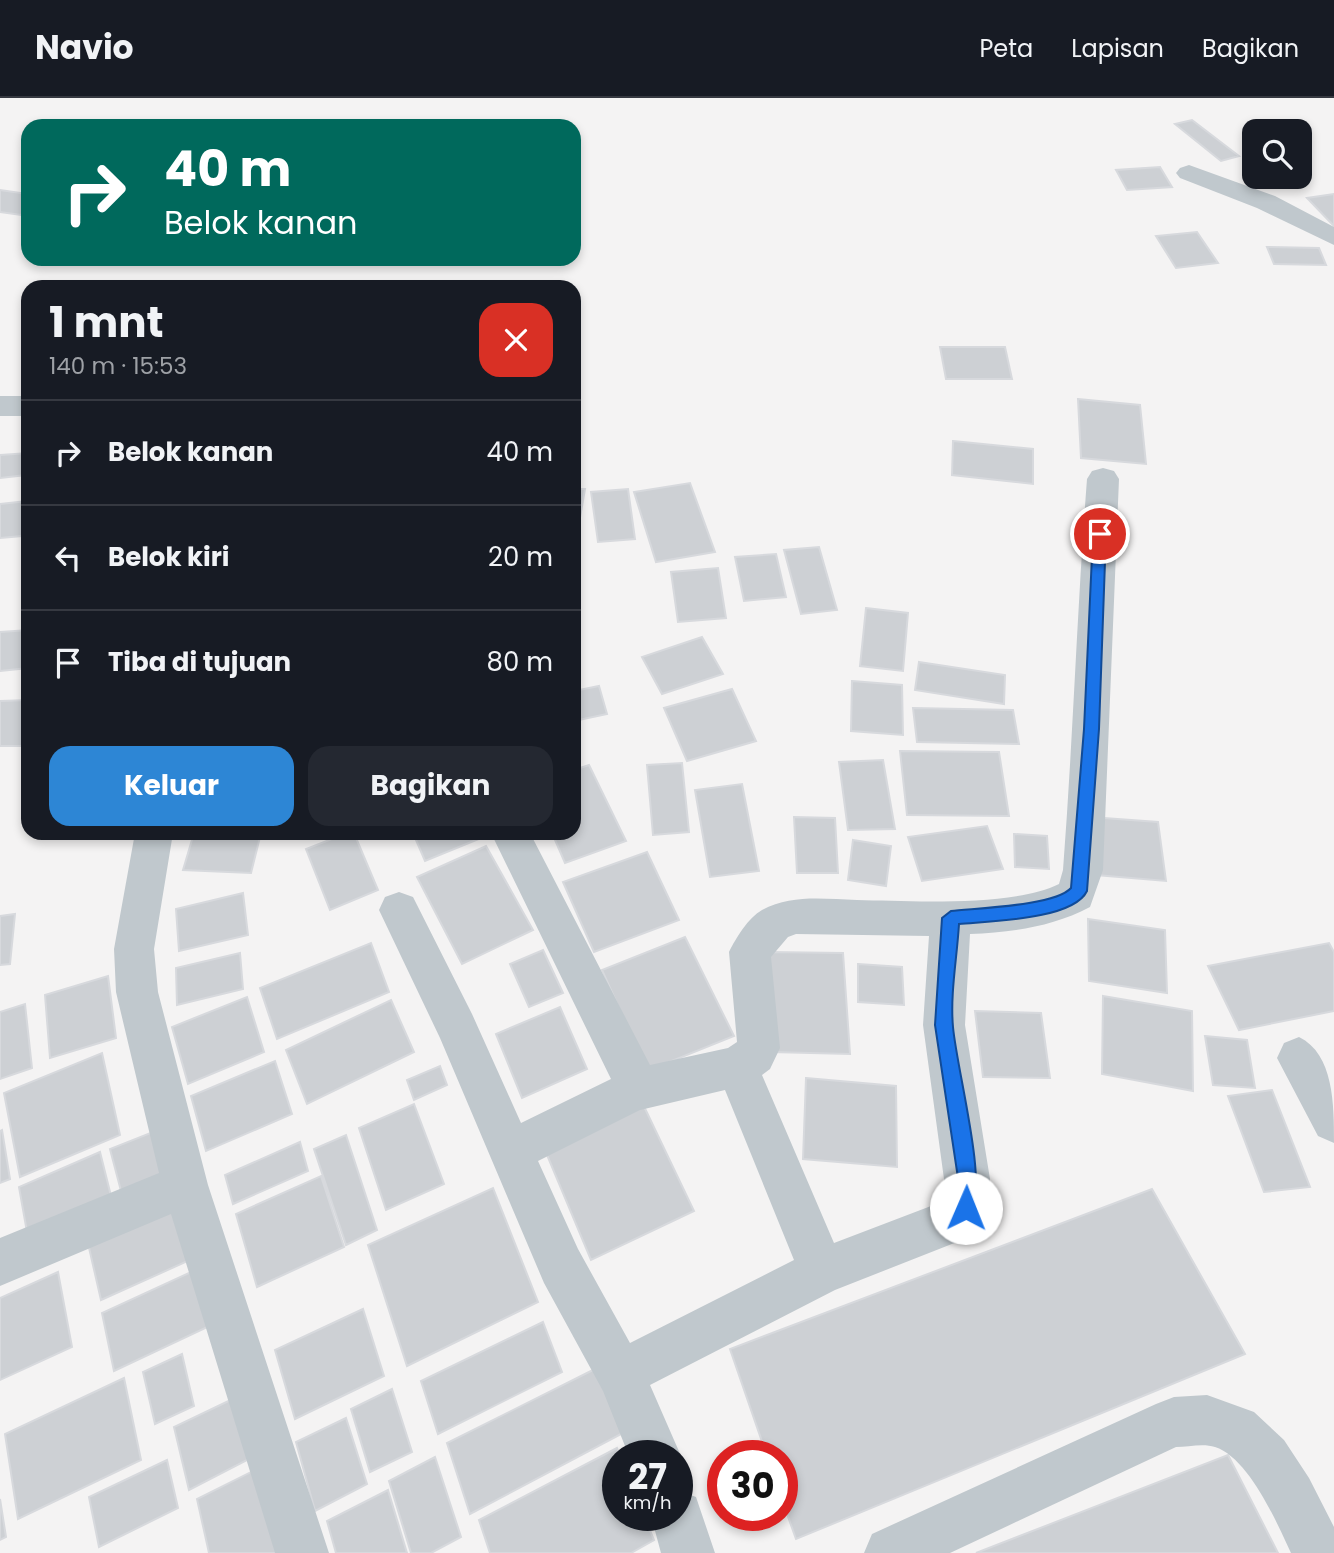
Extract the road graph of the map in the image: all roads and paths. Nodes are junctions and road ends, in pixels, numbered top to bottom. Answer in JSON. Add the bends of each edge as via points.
{"nodes":[{"id":1,"x":1189,"y":173,"type":"dead end"},
{"id":2,"x":1334,"y":237,"type":"edge"},
{"id":3,"x":0,"y":406,"type":"edge"},
{"id":4,"x":21,"y":406,"type":"edge"},
{"id":5,"x":1103,"y":480,"type":"dead end"},
{"id":6,"x":153,"y":840,"type":"edge"},
{"id":7,"x":514,"y":840,"type":"edge"},
{"id":8,"x":400,"y":910,"type":"dead end"},
{"id":9,"x":951,"y":918,"type":"junction"},
{"id":10,"x":1298,"y":1058,"type":"dead end"},
{"id":11,"x":737,"y":1067,"type":"junction"},
{"id":12,"x":639,"y":1089,"type":"junction"},
{"id":13,"x":1334,"y":1121,"type":"edge"},
{"id":14,"x":510,"y":1152,"type":"junction"},
{"id":15,"x":184,"y":1185,"type":"junction"},
{"id":16,"x":0,"y":1262,"type":"edge"},
{"id":17,"x":822,"y":1271,"type":"junction"},
{"id":18,"x":621,"y":1374,"type":"junction"},
{"id":19,"x":648,"y":1440,"type":"edge"},
{"id":20,"x":681,"y":1531,"type":"edge"},
{"id":21,"x":302,"y":1553,"type":"edge"},
{"id":22,"x":688,"y":1553,"type":"edge"},
{"id":23,"x":891,"y":1553,"type":"edge"},
{"id":24,"x":1319,"y":1553,"type":"edge"}],
"edges":[{"from":1,"to":2,"type":"street","via":[[1266,202]]},
{"from":3,"to":4,"type":"street"},
{"from":5,"to":9,"type":"street","via":[[1092,729],[1079,891],[1050,906]]},
{"from":6,"to":15,"type":"street","via":[[134,949],[136,992]]},
{"from":7,"to":12,"type":"street"},
{"from":8,"to":14,"type":"street"},
{"from":9,"to":11,"type":"street","via":[[794,916],[774,924],[750,952],[759,1048]]},
{"from":9,"to":17,"type":"street","via":[[944,1025],[967,1178],[966,1208],[946,1224]]},
{"from":10,"to":13,"type":"street"},
{"from":11,"to":12,"type":"street"},
{"from":11,"to":17,"type":"street"},
{"from":12,"to":14,"type":"street"},
{"from":14,"to":18,"type":"street","via":[[561,1266]]},
{"from":15,"to":16,"type":"street"},
{"from":15,"to":21,"type":"street"},
{"from":17,"to":18,"type":"street"},
{"from":18,"to":19,"type":"street"},
{"from":20,"to":22,"type":"street"},
{"from":23,"to":24,"type":"street","via":[[1174,1422],[1216,1421],[1243,1433],[1280,1477]]}]}
